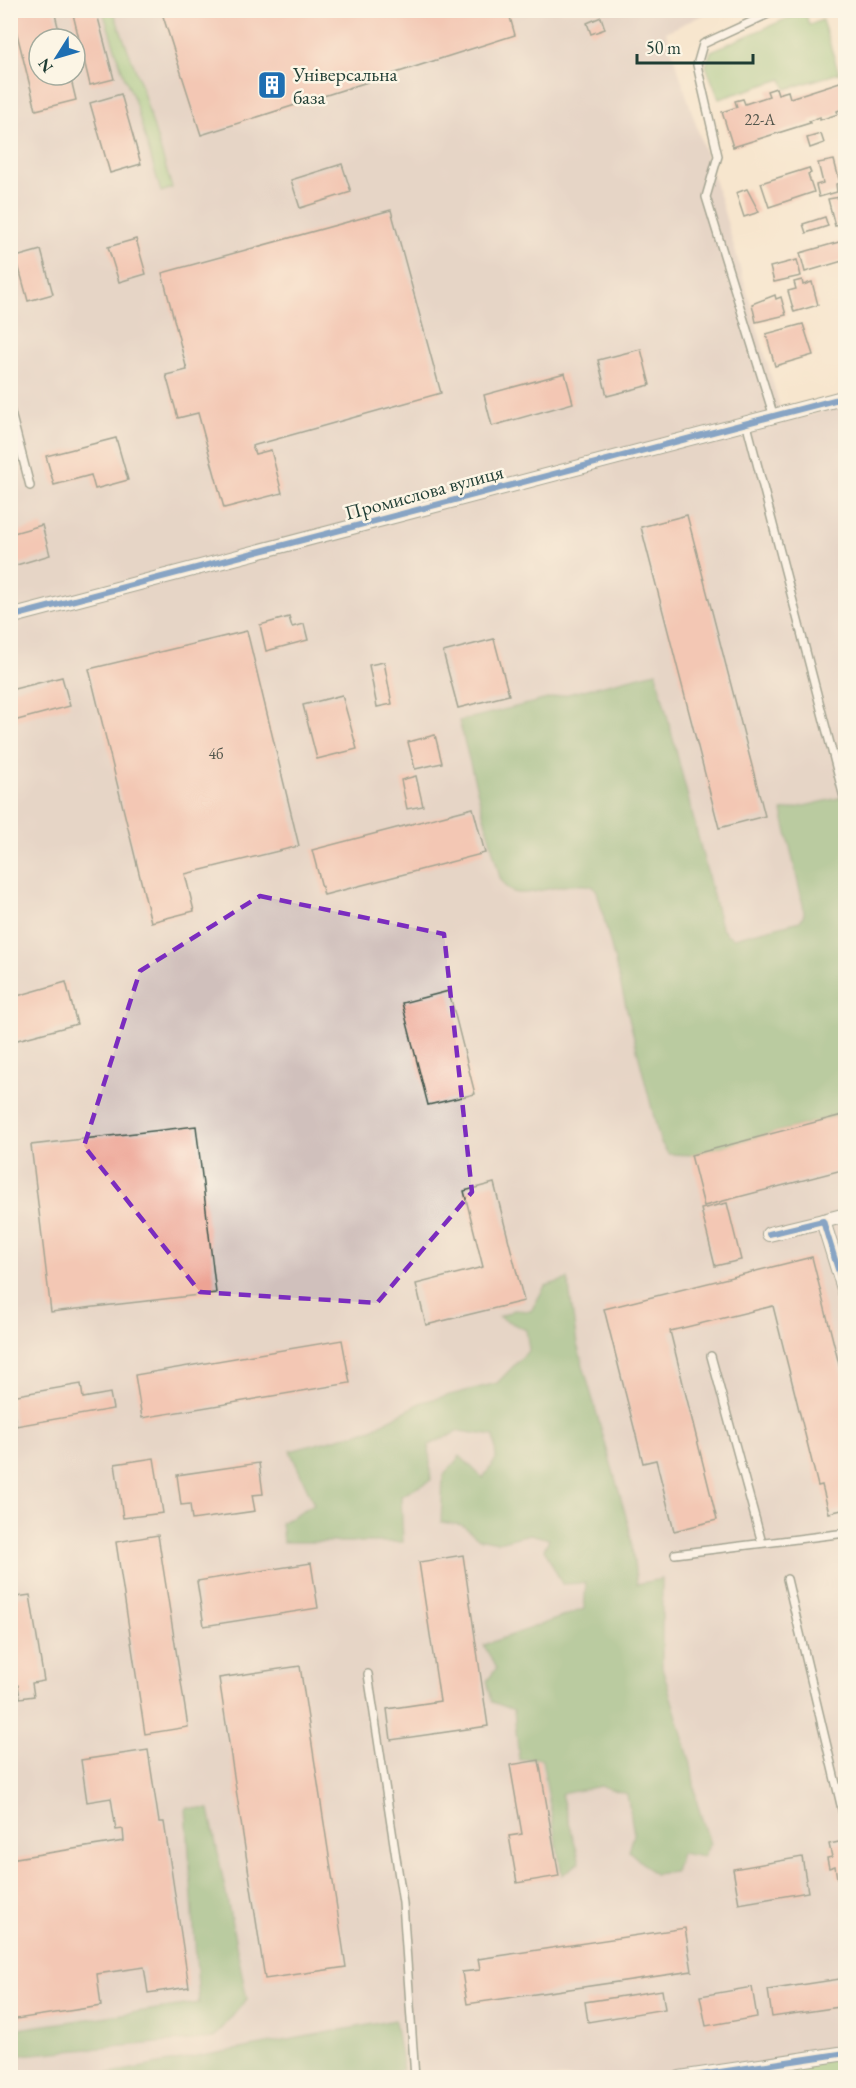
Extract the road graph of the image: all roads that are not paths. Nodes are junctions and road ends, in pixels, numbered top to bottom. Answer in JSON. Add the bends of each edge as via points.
{"nodes":[{"id":1,"x":777,"y":10,"type":"edge"},
{"id":2,"x":846,"y":397,"type":"edge"},
{"id":3,"x":10,"y":409,"type":"edge"},
{"id":4,"x":774,"y":417,"type":"junction"},
{"id":5,"x":747,"y":424,"type":"junction"},
{"id":6,"x":30,"y":486,"type":"dead end"},
{"id":7,"x":10,"y":617,"type":"edge"},
{"id":8,"x":846,"y":805,"type":"edge"},
{"id":9,"x":846,"y":1215,"type":"edge"},
{"id":10,"x":823,"y":1221,"type":"junction"},
{"id":11,"x":769,"y":1234,"type":"dead end"},
{"id":12,"x":846,"y":1295,"type":"edge"},
{"id":13,"x":711,"y":1356,"type":"dead end"},
{"id":14,"x":846,"y":1533,"type":"edge"},
{"id":15,"x":762,"y":1543,"type":"junction"},
{"id":16,"x":675,"y":1554,"type":"dead end"},
{"id":17,"x":787,"y":1579,"type":"dead end"},
{"id":18,"x":368,"y":1674,"type":"dead end"},
{"id":19,"x":846,"y":1826,"type":"edge"},
{"id":20,"x":846,"y":2053,"type":"edge"},
{"id":21,"x":415,"y":2078,"type":"edge"},
{"id":22,"x":680,"y":2078,"type":"edge"}],
"edges":[{"from":1,"to":4,"type":"lane","via":[[703,44],[697,65],[718,156],[706,197]]},
{"from":2,"to":4,"type":"street","name":"Промислова вулиця"},
{"from":3,"to":6,"type":"lane"},
{"from":4,"to":5,"type":"street","name":"Промислова вулиця"},
{"from":5,"to":7,"type":"street","name":"Промислова вулиця"},
{"from":5,"to":8,"type":"lane"},
{"from":9,"to":10,"type":"street"},
{"from":10,"to":11,"type":"street"},
{"from":10,"to":12,"type":"street"},
{"from":13,"to":15,"type":"lane"},
{"from":14,"to":15,"type":"lane"},
{"from":15,"to":16,"type":"lane"},
{"from":17,"to":19,"type":"lane"},
{"from":18,"to":21,"type":"lane","via":[[403,1903]]},
{"from":20,"to":22,"type":"street"}]}
